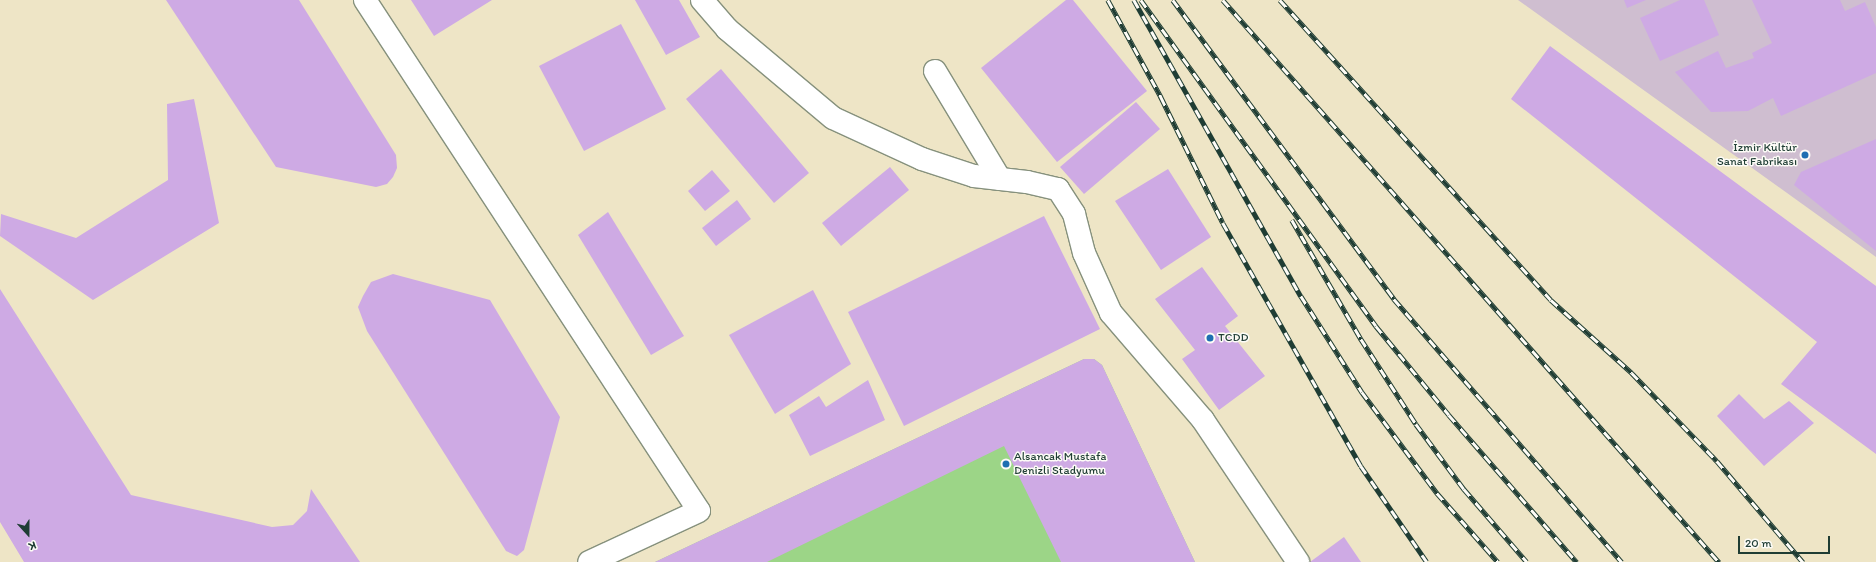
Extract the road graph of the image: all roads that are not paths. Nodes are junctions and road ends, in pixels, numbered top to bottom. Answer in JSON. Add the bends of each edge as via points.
{"nodes":[{"id":1,"x":365,"y":0,"type":"edge"},
{"id":2,"x":702,"y":0,"type":"edge"},
{"id":3,"x":934,"y":71,"type":"dead end"},
{"id":4,"x":1000,"y":179,"type":"junction"},
{"id":5,"x":589,"y":562,"type":"edge"},
{"id":6,"x":1298,"y":562,"type":"edge"}],
"edges":[{"from":1,"to":5,"type":"lane","via":[[699,511]]},
{"from":2,"to":4,"type":"lane","via":[[727,29],[833,118],[922,159],[974,176]]},
{"from":3,"to":4,"type":"lane"},
{"from":4,"to":6,"type":"lane","via":[[1058,189],[1074,214],[1084,254],[1111,313],[1203,420]]}]}
